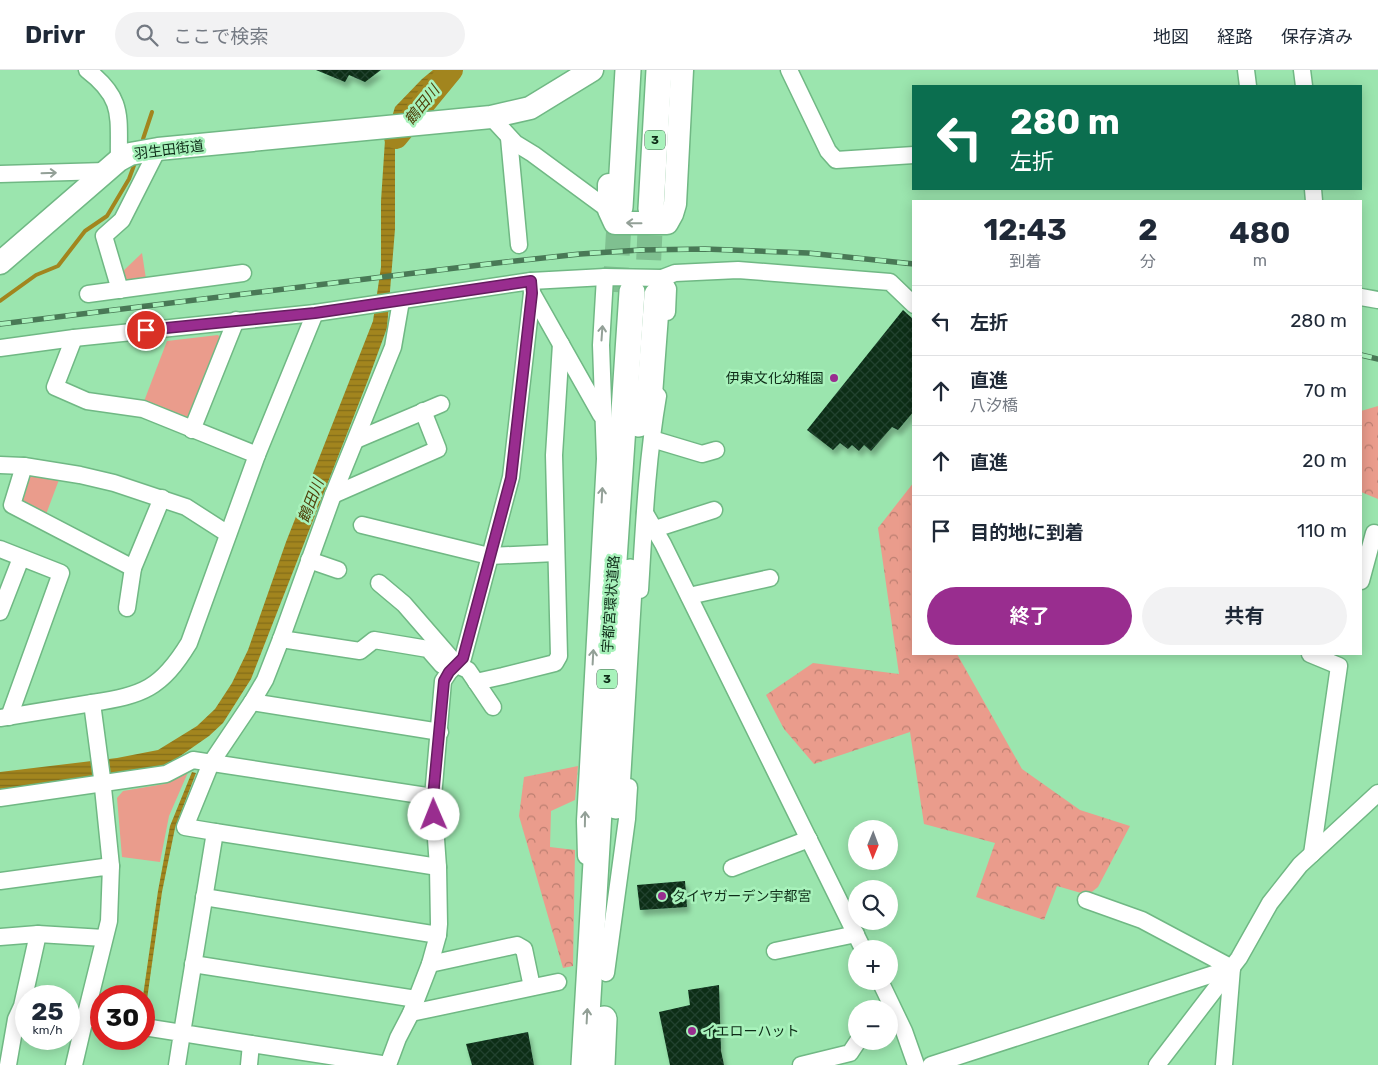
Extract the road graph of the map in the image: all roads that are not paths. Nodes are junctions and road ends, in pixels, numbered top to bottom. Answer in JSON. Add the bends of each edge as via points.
{"nodes":[{"id":1,"x":592,"y":70,"type":"edge"},
{"id":2,"x":616,"y":70,"type":"edge"},
{"id":3,"x":628,"y":70,"type":"edge"},
{"id":4,"x":644,"y":70,"type":"edge"},
{"id":5,"x":659,"y":70,"type":"edge"},
{"id":6,"x":670,"y":70,"type":"edge"},
{"id":7,"x":682,"y":70,"type":"edge"},
{"id":8,"x":789,"y":70,"type":"edge"},
{"id":9,"x":1246,"y":70,"type":"edge"},
{"id":10,"x":1302,"y":70,"type":"edge"},
{"id":11,"x":96,"y":73,"type":"edge"},
{"id":12,"x":1248,"y":85,"type":"edge"},
{"id":13,"x":1304,"y":85,"type":"edge"},
{"id":14,"x":491,"y":117,"type":"junction"},
{"id":15,"x":509,"y":138,"type":"junction"},
{"id":16,"x":158,"y":150,"type":"junction"},
{"id":17,"x":912,"y":155,"type":"edge"},
{"id":18,"x":112,"y":166,"type":"junction"},
{"id":19,"x":0,"y":174,"type":"edge"},
{"id":20,"x":636,"y":209,"type":"junction"},
{"id":21,"x":519,"y":245,"type":"dead end"},
{"id":22,"x":0,"y":263,"type":"edge"},
{"id":23,"x":243,"y":273,"type":"dead end"},
{"id":24,"x":532,"y":287,"type":"junction"},
{"id":25,"x":636,"y":289,"type":"junction"},
{"id":26,"x":120,"y":290,"type":"junction"},
{"id":27,"x":88,"y":294,"type":"dead end"},
{"id":28,"x":1362,"y":297,"type":"edge"},
{"id":29,"x":1378,"y":300,"type":"edge"},
{"id":30,"x":397,"y":302,"type":"junction"},
{"id":31,"x":912,"y":303,"type":"edge"},
{"id":32,"x":315,"y":313,"type":"junction"},
{"id":33,"x":236,"y":320,"type":"junction"},
{"id":34,"x":74,"y":338,"type":"junction"},
{"id":35,"x":561,"y":344,"type":"junction"},
{"id":36,"x":0,"y":348,"type":"edge"},
{"id":37,"x":441,"y":404,"type":"dead end"},
{"id":38,"x":423,"y":411,"type":"junction"},
{"id":39,"x":629,"y":427,"type":"junction"},
{"id":40,"x":192,"y":430,"type":"junction"},
{"id":41,"x":356,"y":440,"type":"junction"},
{"id":42,"x":716,"y":450,"type":"dead end"},
{"id":43,"x":256,"y":455,"type":"junction"},
{"id":44,"x":0,"y":465,"type":"edge"},
{"id":45,"x":24,"y":466,"type":"junction"},
{"id":46,"x":333,"y":495,"type":"junction"},
{"id":47,"x":162,"y":498,"type":"junction"},
{"id":48,"x":714,"y":510,"type":"dead end"},
{"id":49,"x":645,"y":513,"type":"junction"},
{"id":50,"x":362,"y":526,"type":"dead end"},
{"id":51,"x":655,"y":530,"type":"junction"},
{"id":52,"x":1371,"y":531,"type":"edge"},
{"id":53,"x":228,"y":534,"type":"junction"},
{"id":54,"x":0,"y":549,"type":"edge"},
{"id":55,"x":556,"y":553,"type":"junction"},
{"id":56,"x":490,"y":556,"type":"junction"},
{"id":57,"x":21,"y":558,"type":"junction"},
{"id":58,"x":309,"y":560,"type":"junction"},
{"id":59,"x":133,"y":568,"type":"junction"},
{"id":60,"x":338,"y":570,"type":"dead end"},
{"id":61,"x":1362,"y":575,"type":"edge"},
{"id":62,"x":770,"y":578,"type":"dead end"},
{"id":63,"x":379,"y":583,"type":"dead end"},
{"id":64,"x":689,"y":596,"type":"junction"},
{"id":65,"x":127,"y":608,"type":"dead end"},
{"id":66,"x":0,"y":612,"type":"edge"},
{"id":67,"x":281,"y":639,"type":"junction"},
{"id":68,"x":1315,"y":655,"type":"edge"},
{"id":69,"x":1341,"y":660,"type":"edge"},
{"id":70,"x":457,"y":665,"type":"junction"},
{"id":71,"x":476,"y":682,"type":"junction"},
{"id":72,"x":92,"y":702,"type":"junction"},
{"id":73,"x":252,"y":702,"type":"junction"},
{"id":74,"x":493,"y":707,"type":"dead end"},
{"id":75,"x":4,"y":718,"type":"edge"},
{"id":76,"x":440,"y":732,"type":"junction"},
{"id":77,"x":211,"y":763,"type":"junction"},
{"id":78,"x":103,"y":781,"type":"junction"},
{"id":79,"x":1378,"y":793,"type":"edge"},
{"id":80,"x":433,"y":797,"type":"junction"},
{"id":81,"x":0,"y":798,"type":"edge"},
{"id":82,"x":215,"y":832,"type":"junction"},
{"id":83,"x":809,"y":839,"type":"junction"},
{"id":84,"x":1312,"y":854,"type":"junction"},
{"id":85,"x":111,"y":866,"type":"junction"},
{"id":86,"x":438,"y":867,"type":"junction"},
{"id":87,"x":732,"y":868,"type":"dead end"},
{"id":88,"x":0,"y":881,"type":"edge"},
{"id":89,"x":204,"y":897,"type":"junction"},
{"id":90,"x":1086,"y":900,"type":"dead end"},
{"id":91,"x":38,"y":934,"type":"junction"},
{"id":92,"x":438,"y":935,"type":"junction"},
{"id":93,"x":0,"y":937,"type":"edge"},
{"id":94,"x":104,"y":938,"type":"junction"},
{"id":95,"x":859,"y":940,"type":"edge"},
{"id":96,"x":848,"y":943,"type":"edge"},
{"id":97,"x":776,"y":952,"type":"dead end"},
{"id":98,"x":193,"y":964,"type":"junction"},
{"id":99,"x":430,"y":964,"type":"junction"},
{"id":100,"x":1232,"y":968,"type":"junction"},
{"id":101,"x":598,"y":973,"type":"junction"},
{"id":102,"x":558,"y":982,"type":"dead end"},
{"id":103,"x":532,"y":987,"type":"junction"},
{"id":104,"x":413,"y":1006,"type":"junction"},
{"id":105,"x":85,"y":1018,"type":"junction"},
{"id":106,"x":8,"y":1019,"type":"edge"},
{"id":107,"x":90,"y":1019,"type":"edge"},
{"id":108,"x":155,"y":1029,"type":"edge"},
{"id":109,"x":182,"y":1033,"type":"junction"},
{"id":110,"x":898,"y":1033,"type":"edge"},
{"id":111,"x":251,"y":1044,"type":"junction"},
{"id":112,"x":851,"y":1050,"type":"edge"},
{"id":113,"x":8,"y":1065,"type":"edge"},
{"id":114,"x":74,"y":1065,"type":"edge"},
{"id":115,"x":177,"y":1065,"type":"edge"},
{"id":116,"x":249,"y":1065,"type":"edge"},
{"id":117,"x":388,"y":1065,"type":"edge"},
{"id":118,"x":584,"y":1065,"type":"edge"},
{"id":119,"x":602,"y":1065,"type":"edge"},
{"id":120,"x":802,"y":1065,"type":"edge"},
{"id":121,"x":916,"y":1065,"type":"edge"},
{"id":122,"x":931,"y":1065,"type":"edge"},
{"id":123,"x":1157,"y":1065,"type":"edge"},
{"id":124,"x":1224,"y":1065,"type":"edge"}],
"edges":[{"from":1,"to":14,"type":"main road","via":[[530,108]]},
{"from":2,"to":20,"type":"main road"},
{"from":3,"to":20,"type":"main road","number":"3"},
{"from":4,"to":20,"type":"main road","number":"3"},
{"from":5,"to":20,"type":"main road","number":"3"},
{"from":6,"to":20,"type":"main road","number":"3"},
{"from":7,"to":20,"type":"main road","one_way":true,"via":[[672,214],[667,223],[615,223]]},
{"from":8,"to":17,"type":"street","via":[[828,151],[836,160]]},
{"from":9,"to":12,"type":"street"},
{"from":10,"to":13,"type":"street"},
{"from":11,"to":18,"type":"street","via":[[116,103],[118,116]]},
{"from":14,"to":15,"type":"street"},
{"from":14,"to":16,"type":"main road","name":"羽生田街道"},
{"from":15,"to":20,"type":"street"},
{"from":15,"to":21,"type":"street"},
{"from":16,"to":18,"type":"main road","name":"羽生田街道","via":[[130,154]]},
{"from":16,"to":26,"type":"street","via":[[122,220],[104,236]]},
{"from":19,"to":18,"type":"street","one_way":true},
{"from":18,"to":22,"type":"main road","name":"羽生田街道"},
{"from":23,"to":26,"type":"street"},
{"from":24,"to":25,"type":"street"},
{"from":24,"to":30,"type":"street"},
{"from":24,"to":35,"type":"street"},
{"from":24,"to":56,"type":"street","via":[[511,478]]},
{"from":25,"to":31,"type":"street","via":[[675,272],[738,270],[890,282]]},
{"from":25,"to":39,"type":"main road","number":"3","via":[[614,384]]},
{"from":25,"to":39,"type":"main road","number":"3","via":[[650,388]]},
{"from":26,"to":27,"type":"street"},
{"from":28,"to":29,"type":"street"},
{"from":30,"to":32,"type":"street"},
{"from":30,"to":41,"type":"street","via":[[393,347]]},
{"from":32,"to":33,"type":"street"},
{"from":32,"to":43,"type":"street"},
{"from":33,"to":34,"type":"street"},
{"from":33,"to":40,"type":"street"},
{"from":34,"to":36,"type":"street"},
{"from":34,"to":40,"type":"street","via":[[54,387],[87,401],[143,409]]},
{"from":35,"to":39,"type":"street"},
{"from":35,"to":55,"type":"street","via":[[554,455]]},
{"from":37,"to":38,"type":"street"},
{"from":38,"to":41,"type":"street"},
{"from":38,"to":46,"type":"street","via":[[438,449]]},
{"from":39,"to":42,"type":"street","via":[[702,454]]},
{"from":39,"to":49,"type":"street"},
{"from":39,"to":101,"type":"main road","name":"宇都宮環状道路","number":"3","via":[[612,584]]},
{"from":40,"to":43,"type":"street"},
{"from":41,"to":46,"type":"street"},
{"from":43,"to":53,"type":"street"},
{"from":44,"to":45,"type":"street"},
{"from":45,"to":47,"type":"street","via":[[80,475]]},
{"from":45,"to":59,"type":"street","via":[[12,505]]},
{"from":46,"to":58,"type":"street"},
{"from":47,"to":53,"type":"street","via":[[186,507]]},
{"from":47,"to":59,"type":"street"},
{"from":48,"to":51,"type":"street"},
{"from":49,"to":51,"type":"street"},
{"from":49,"to":101,"type":"street","via":[[627,819]]},
{"from":50,"to":56,"type":"street"},
{"from":51,"to":64,"type":"street"},
{"from":52,"to":61,"type":"street"},
{"from":53,"to":72,"type":"street","via":[[189,643],[177,662],[160,680],[140,693]]},
{"from":54,"to":57,"type":"street"},
{"from":55,"to":56,"type":"street"},
{"from":55,"to":71,"type":"street","via":[[559,656],[555,662]]},
{"from":56,"to":70,"type":"street","via":[[463,658]]},
{"from":57,"to":66,"type":"street"},
{"from":57,"to":75,"type":"street","via":[[61,573]]},
{"from":58,"to":60,"type":"street"},
{"from":58,"to":67,"type":"street"},
{"from":59,"to":65,"type":"street"},
{"from":62,"to":64,"type":"street"},
{"from":63,"to":70,"type":"street","via":[[404,604]]},
{"from":64,"to":83,"type":"street"},
{"from":67,"to":70,"type":"street","via":[[360,651],[374,640],[428,649],[442,665]]},
{"from":67,"to":73,"type":"street","via":[[265,680]]},
{"from":68,"to":69,"type":"street"},
{"from":69,"to":84,"type":"street"},
{"from":70,"to":71,"type":"street","via":[[468,670]]},
{"from":70,"to":76,"type":"street","via":[[444,681]]},
{"from":71,"to":74,"type":"street"},
{"from":72,"to":75,"type":"street"},
{"from":72,"to":78,"type":"street"},
{"from":73,"to":76,"type":"street"},
{"from":73,"to":77,"type":"street"},
{"from":76,"to":80,"type":"street"},
{"from":77,"to":78,"type":"street","via":[[194,760],[166,774]]},
{"from":77,"to":80,"type":"street"},
{"from":77,"to":82,"type":"street","via":[[186,827]]},
{"from":78,"to":81,"type":"street"},
{"from":78,"to":85,"type":"street"},
{"from":79,"to":84,"type":"street"},
{"from":80,"to":86,"type":"street"},
{"from":82,"to":86,"type":"street"},
{"from":82,"to":89,"type":"street"},
{"from":83,"to":87,"type":"street"},
{"from":83,"to":95,"type":"street"},
{"from":84,"to":100,"type":"street","via":[[1270,903]]},
{"from":85,"to":88,"type":"street"},
{"from":85,"to":94,"type":"street","via":[[109,921]]},
{"from":86,"to":92,"type":"street"},
{"from":89,"to":92,"type":"street"},
{"from":89,"to":98,"type":"street"},
{"from":90,"to":100,"type":"street","via":[[1142,920]]},
{"from":91,"to":93,"type":"street"},
{"from":91,"to":94,"type":"street"},
{"from":91,"to":106,"type":"street","via":[[22,1006]]},
{"from":92,"to":99,"type":"street"},
{"from":94,"to":105,"type":"street"},
{"from":96,"to":97,"type":"street"},
{"from":98,"to":104,"type":"street"},
{"from":98,"to":109,"type":"street"},
{"from":99,"to":103,"type":"street","via":[[517,945],[524,949]]},
{"from":99,"to":104,"type":"street"},
{"from":100,"to":122,"type":"street"},
{"from":100,"to":123,"type":"street"},
{"from":100,"to":124,"type":"street"},
{"from":118,"to":101,"type":"main road","name":"宇都宮環状道路","number":"3","one_way":true},
{"from":101,"to":119,"type":"main road","name":"宇都宮環状道路","number":"3"},
{"from":102,"to":103,"type":"street"},
{"from":103,"to":104,"type":"street"},
{"from":104,"to":117,"type":"street"},
{"from":105,"to":107,"type":"street"},
{"from":105,"to":114,"type":"street"},
{"from":106,"to":113,"type":"street"},
{"from":108,"to":109,"type":"street"},
{"from":109,"to":111,"type":"street"},
{"from":109,"to":115,"type":"street"},
{"from":110,"to":121,"type":"street"},
{"from":111,"to":116,"type":"street"},
{"from":111,"to":117,"type":"street"},
{"from":112,"to":120,"type":"street"}]}
